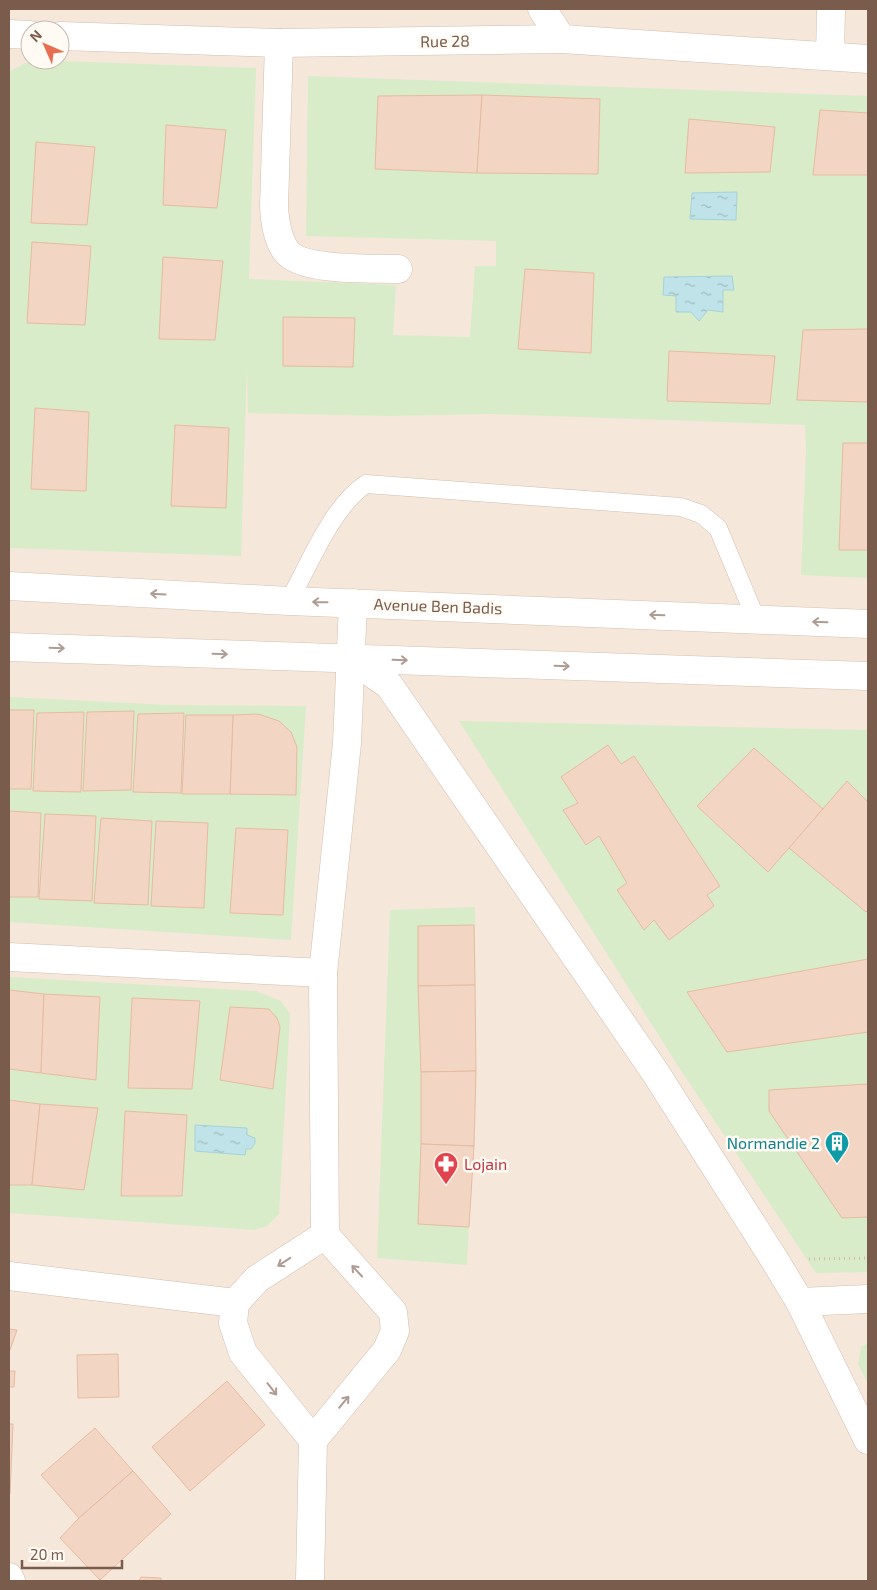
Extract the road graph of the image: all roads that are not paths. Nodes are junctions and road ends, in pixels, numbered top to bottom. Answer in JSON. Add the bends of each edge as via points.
{"nodes":[{"id":1,"x":542,"y":9,"type":"edge"},
{"id":2,"x":831,"y":9,"type":"edge"},
{"id":3,"x":70,"y":36,"type":"edge"},
{"id":4,"x":562,"y":39,"type":"junction"},
{"id":5,"x":280,"y":43,"type":"junction"},
{"id":6,"x":830,"y":56,"type":"junction"},
{"id":7,"x":868,"y":59,"type":"edge"},
{"id":8,"x":398,"y":269,"type":"dead end"},
{"id":9,"x":9,"y":586,"type":"edge"},
{"id":10,"x":289,"y":601,"type":"junction"},
{"id":11,"x":353,"y":603,"type":"junction"},
{"id":12,"x":756,"y":619,"type":"junction"},
{"id":13,"x":868,"y":624,"type":"edge"},
{"id":14,"x":9,"y":647,"type":"edge"},
{"id":15,"x":352,"y":658,"type":"junction"},
{"id":16,"x":868,"y":676,"type":"edge"},
{"id":17,"x":9,"y":958,"type":"edge"},
{"id":18,"x":324,"y":973,"type":"junction"},
{"id":19,"x":325,"y":1235,"type":"junction"},
{"id":20,"x":9,"y":1276,"type":"edge"},
{"id":21,"x":868,"y":1299,"type":"edge"},
{"id":22,"x":800,"y":1302,"type":"junction"},
{"id":23,"x":235,"y":1303,"type":"junction"},
{"id":24,"x":313,"y":1440,"type":"junction"},
{"id":25,"x":868,"y":1440,"type":"edge"},
{"id":26,"x":9,"y":1577,"type":"edge"},
{"id":27,"x":11,"y":1581,"type":"edge"},
{"id":28,"x":310,"y":1581,"type":"edge"}],
"edges":[{"from":1,"to":4,"type":"street"},
{"from":2,"to":6,"type":"street"},
{"from":3,"to":5,"type":"street","name":"Rue 28"},
{"from":4,"to":5,"type":"street","name":"Rue 28"},
{"from":4,"to":6,"type":"street","name":"Rue 28"},
{"from":5,"to":8,"type":"street","via":[[274,207],[276,228],[287,252],[306,263],[336,268]]},
{"from":6,"to":7,"type":"street","name":"Rue 28"},
{"from":10,"to":9,"type":"street","name":"Avenue Ben Badis","one_way":true},
{"from":11,"to":10,"type":"street","name":"Avenue Ben Badis","one_way":true},
{"from":10,"to":12,"type":"lane","via":[[338,510],[352,493],[366,484],[681,507],[701,514],[718,528]]},
{"from":12,"to":11,"type":"street","name":"Avenue Ben Badis","one_way":true},
{"from":11,"to":15,"type":"street"},
{"from":13,"to":12,"type":"street","name":"Avenue Ben Badis","one_way":true},
{"from":14,"to":15,"type":"street","one_way":true},
{"from":15,"to":16,"type":"street","one_way":true},
{"from":15,"to":18,"type":"street","via":[[347,743]]},
{"from":15,"to":22,"type":"street","via":[[389,685],[655,1072]]},
{"from":17,"to":18,"type":"street"},
{"from":18,"to":19,"type":"street"},
{"from":19,"to":23,"type":"street","one_way":true,"via":[[257,1279]]},
{"from":24,"to":19,"type":"street","one_way":true,"via":[[387,1350],[395,1331],[393,1312]]},
{"from":20,"to":23,"type":"street"},
{"from":21,"to":22,"type":"street"},
{"from":22,"to":25,"type":"street"},
{"from":23,"to":24,"type":"street","one_way":true,"via":[[232,1323],[243,1353]]},
{"from":24,"to":28,"type":"street"},
{"from":26,"to":27,"type":"street"}]}
